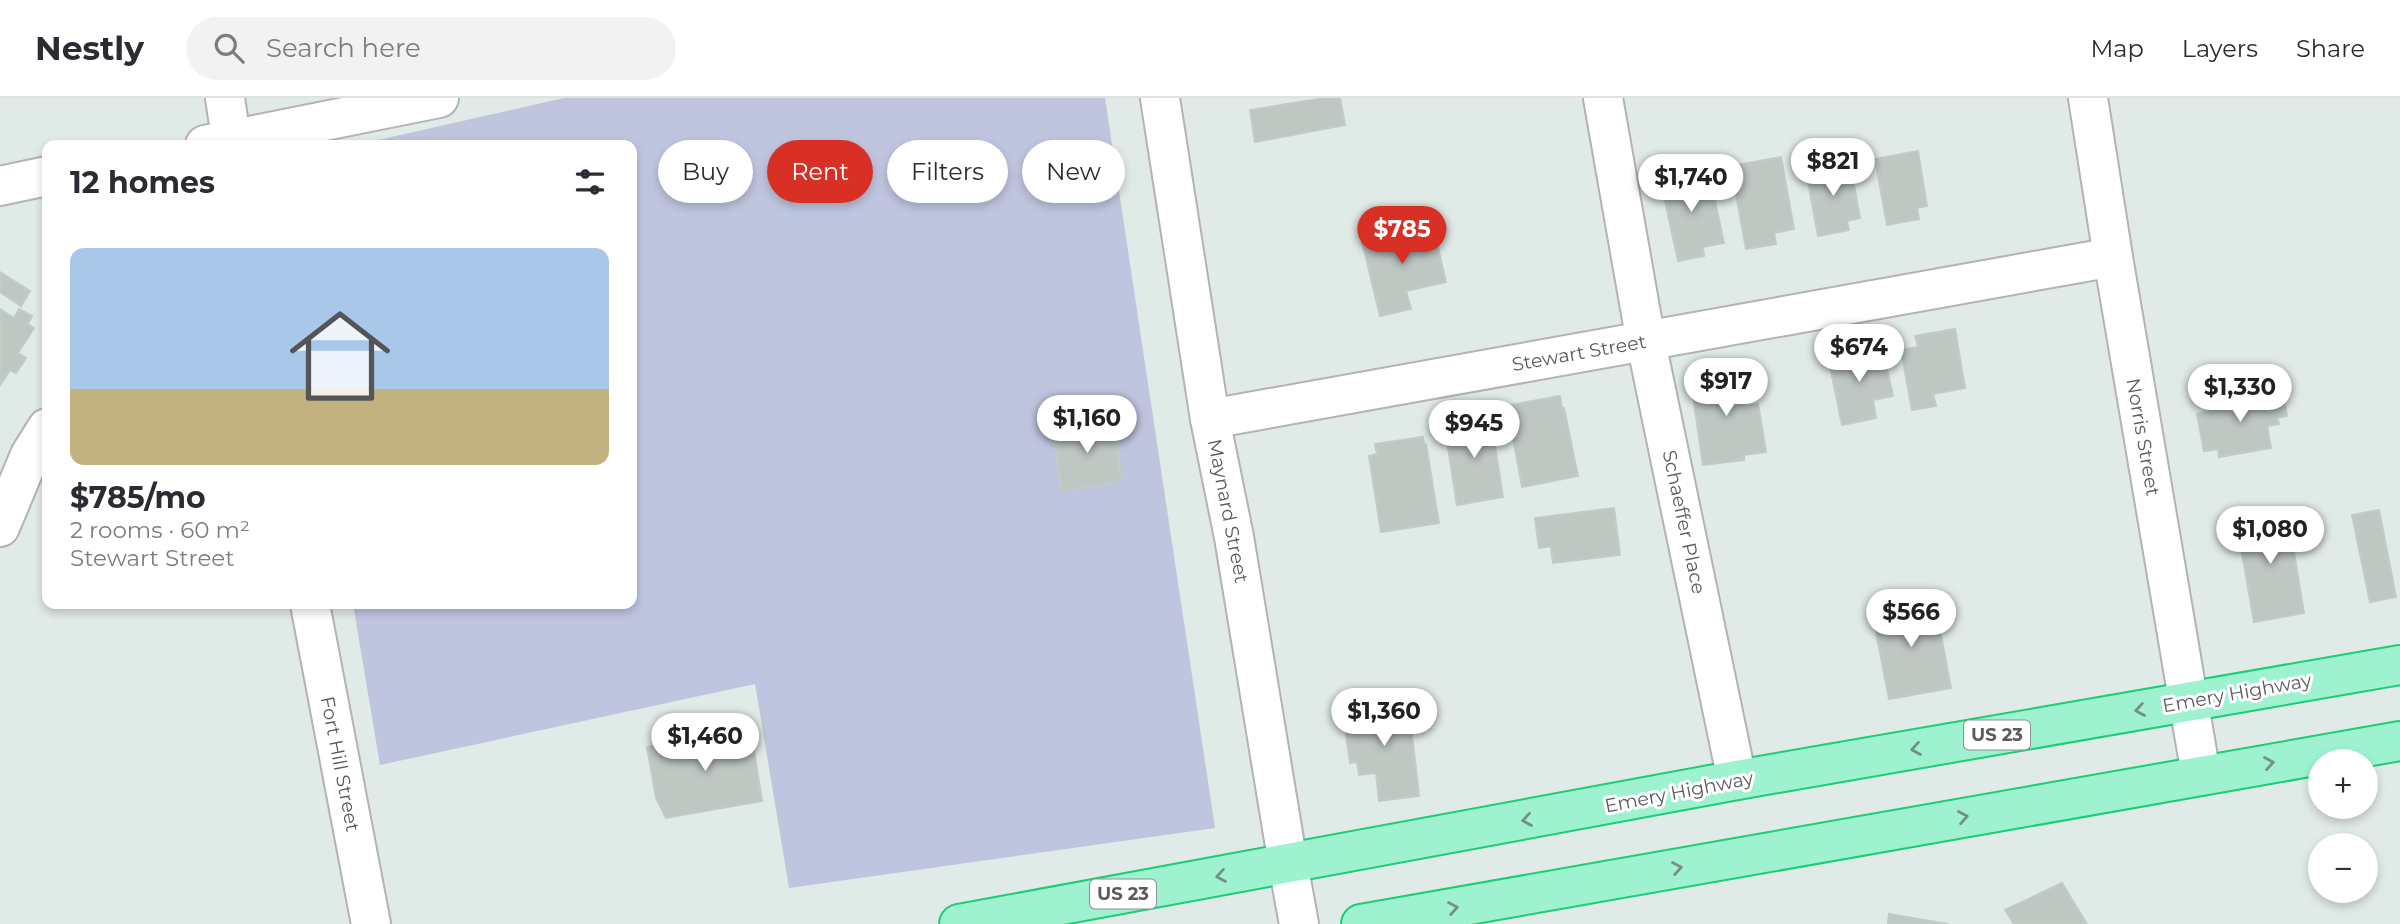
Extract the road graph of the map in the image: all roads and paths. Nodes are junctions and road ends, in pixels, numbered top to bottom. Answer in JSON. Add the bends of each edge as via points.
{"nodes":[{"id":1,"x":225,"y":98,"type":"edge"},
{"id":2,"x":439,"y":98,"type":"edge"},
{"id":3,"x":1160,"y":98,"type":"edge"},
{"id":4,"x":1603,"y":98,"type":"edge"},
{"id":5,"x":2088,"y":98,"type":"edge"},
{"id":6,"x":224,"y":140,"type":"edge"},
{"id":7,"x":243,"y":140,"type":"edge"},
{"id":8,"x":42,"y":177,"type":"edge"},
{"id":9,"x":0,"y":186,"type":"edge"},
{"id":10,"x":2113,"y":257,"type":"junction"},
{"id":11,"x":1646,"y":342,"type":"junction"},
{"id":12,"x":1210,"y":418,"type":"junction"},
{"id":13,"x":42,"y":436,"type":"edge"},
{"id":14,"x":0,"y":527,"type":"edge"},
{"id":15,"x":311,"y":609,"type":"edge"},
{"id":16,"x":2400,"y":665,"type":"edge"},
{"id":17,"x":2188,"y":702,"type":"junction"},
{"id":18,"x":2400,"y":741,"type":"edge"},
{"id":19,"x":2201,"y":775,"type":"junction"},
{"id":20,"x":1737,"y":780,"type":"junction"},
{"id":21,"x":1288,"y":864,"type":"junction"},
{"id":22,"x":371,"y":924,"type":"edge"},
{"id":23,"x":959,"y":924,"type":"edge"},
{"id":24,"x":1299,"y":924,"type":"edge"},
{"id":25,"x":1361,"y":924,"type":"edge"}],
"edges":[{"from":1,"to":6,"type":"street"},
{"from":2,"to":7,"type":"street"},
{"from":3,"to":12,"type":"street","name":"Maynard Street"},
{"from":4,"to":11,"type":"street","name":"Schaeffer Place"},
{"from":5,"to":10,"type":"street","name":"Norris Street"},
{"from":8,"to":9,"type":"street"},
{"from":10,"to":11,"type":"street","name":"Stewart Street"},
{"from":10,"to":17,"type":"street","name":"Norris Street"},
{"from":11,"to":12,"type":"street","name":"Stewart Street"},
{"from":11,"to":20,"type":"street","name":"Schaeffer Place"},
{"from":12,"to":21,"type":"street","name":"Maynard Street"},
{"from":13,"to":14,"type":"street"},
{"from":15,"to":22,"type":"street","name":"Fort Hill Street"},
{"from":16,"to":17,"type":"highway","name":"Emery Highway","number":"US 23"},
{"from":17,"to":19,"type":"street","name":"Norris Street"},
{"from":17,"to":20,"type":"highway","name":"Emery Highway","number":"US 23","one_way":true},
{"from":19,"to":18,"type":"highway","one_way":true},
{"from":25,"to":19,"type":"highway","one_way":true},
{"from":20,"to":21,"type":"highway","name":"Emery Highway","number":"US 23","one_way":true},
{"from":21,"to":23,"type":"highway","name":"Emery Highway","number":"US 23","one_way":true},
{"from":21,"to":24,"type":"street","name":"Maynard Street"}]}
